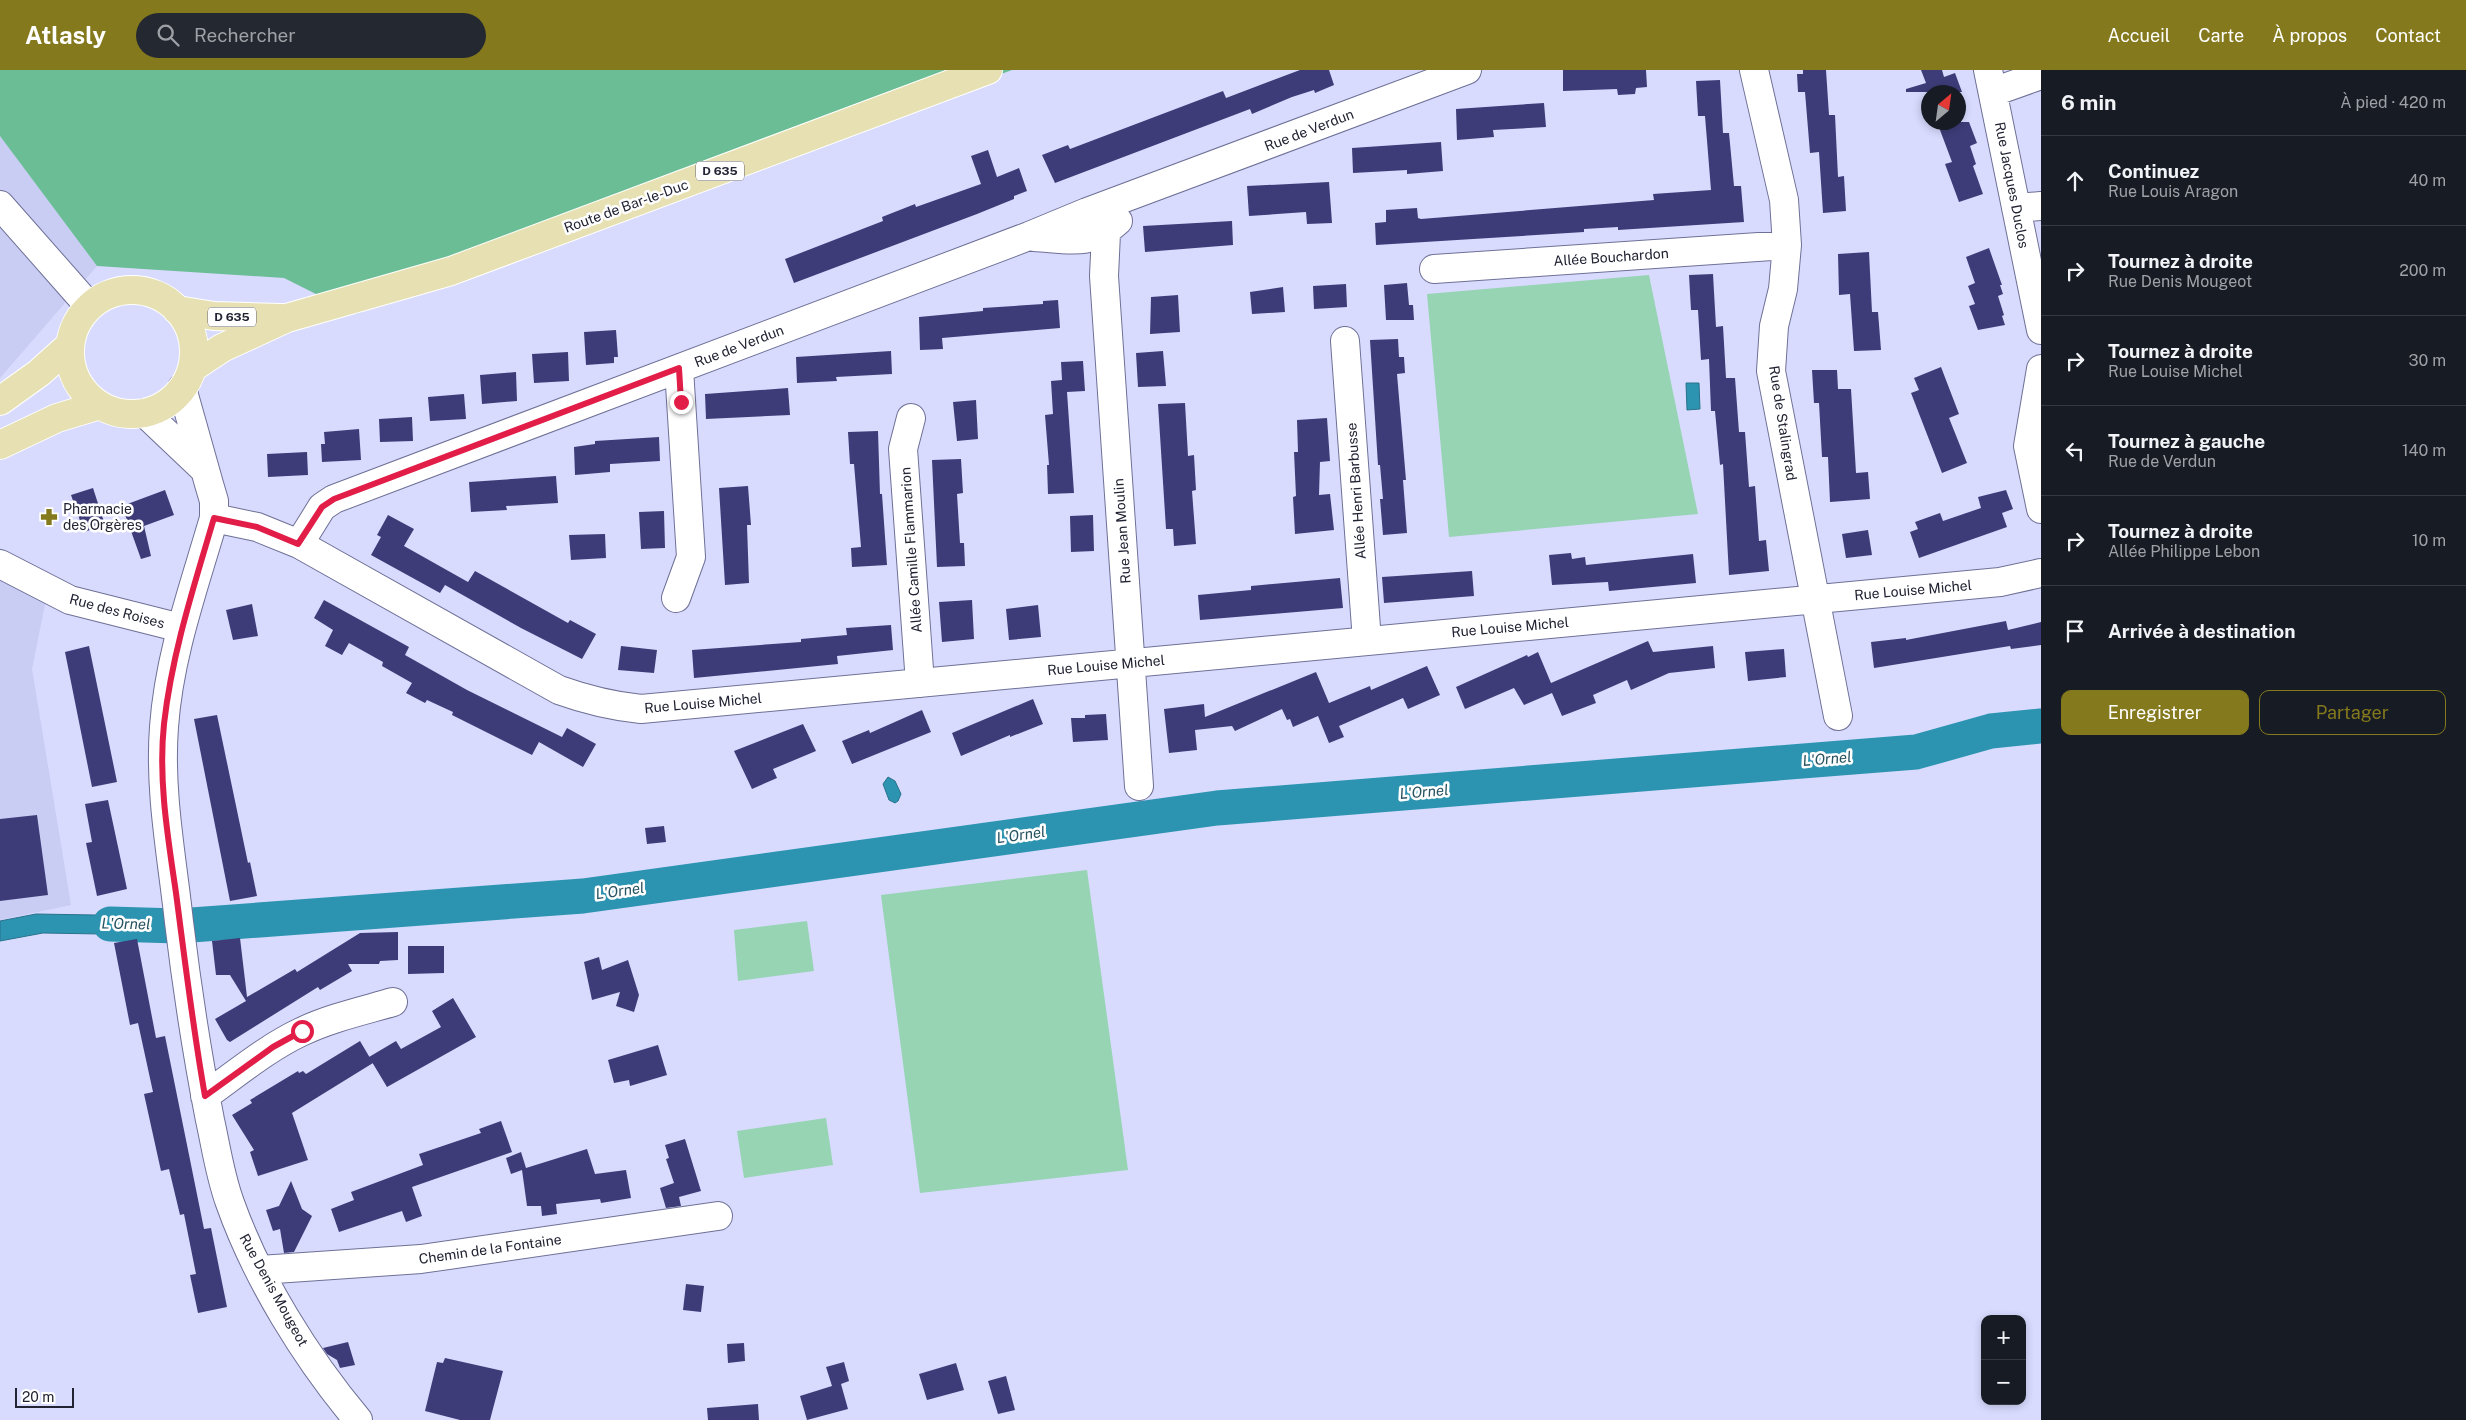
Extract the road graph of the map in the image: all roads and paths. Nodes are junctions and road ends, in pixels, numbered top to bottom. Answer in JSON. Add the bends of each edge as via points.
{"nodes":[{"id":1,"x":988,"y":70,"type":"edge"},
{"id":2,"x":1468,"y":70,"type":"edge"},
{"id":3,"x":1754,"y":70,"type":"edge"},
{"id":4,"x":2041,"y":75,"type":"edge"},
{"id":5,"x":1991,"y":81,"type":"edge"},
{"id":6,"x":1151,"y":189,"type":"junction"},
{"id":7,"x":0,"y":205,"type":"edge"},
{"id":8,"x":2029,"y":207,"type":"edge"},
{"id":9,"x":1086,"y":212,"type":"junction"},
{"id":10,"x":1030,"y":236,"type":"junction"},
{"id":11,"x":1096,"y":236,"type":"junction"},
{"id":12,"x":1787,"y":246,"type":"junction"},
{"id":13,"x":1434,"y":269,"type":"dead end"},
{"id":14,"x":89,"y":306,"type":"junction"},
{"id":15,"x":177,"y":310,"type":"junction"},
{"id":16,"x":287,"y":318,"type":"junction"},
{"id":17,"x":2041,"y":330,"type":"edge"},
{"id":18,"x":1345,"y":341,"type":"dead end"},
{"id":19,"x":70,"y":346,"type":"junction"},
{"id":20,"x":679,"y":368,"type":"junction"},
{"id":21,"x":2041,"y":369,"type":"edge"},
{"id":22,"x":187,"y":378,"type":"junction"},
{"id":23,"x":0,"y":401,"type":"edge"},
{"id":24,"x":100,"y":405,"type":"junction"},
{"id":25,"x":145,"y":412,"type":"junction"},
{"id":26,"x":911,"y":418,"type":"dead end"},
{"id":27,"x":0,"y":446,"type":"edge"},
{"id":28,"x":204,"y":469,"type":"junction"},
{"id":29,"x":2041,"y":509,"type":"edge"},
{"id":30,"x":214,"y":518,"type":"junction"},
{"id":31,"x":298,"y":544,"type":"junction"},
{"id":32,"x":0,"y":564,"type":"edge"},
{"id":33,"x":2041,"y":573,"type":"edge"},
{"id":34,"x":676,"y":598,"type":"dead end"},
{"id":35,"x":1814,"y":598,"type":"junction"},
{"id":36,"x":181,"y":628,"type":"junction"},
{"id":37,"x":1367,"y":641,"type":"junction"},
{"id":38,"x":1131,"y":663,"type":"junction"},
{"id":39,"x":920,"y":683,"type":"junction"},
{"id":40,"x":1838,"y":716,"type":"dead end"},
{"id":41,"x":1139,"y":786,"type":"dead end"},
{"id":42,"x":393,"y":1002,"type":"dead end"},
{"id":43,"x":205,"y":1096,"type":"junction"},
{"id":44,"x":718,"y":1216,"type":"dead end"},
{"id":45,"x":260,"y":1270,"type":"junction"},
{"id":46,"x":358,"y":1420,"type":"edge"}],
"edges":[{"from":1,"to":16,"type":"main road","name":"Route de Bar-le-Duc","number":"D 635","via":[[451,271]]},
{"from":2,"to":6,"type":"street","name":"Rue de Verdun"},
{"from":3,"to":12,"type":"street","name":"Rue de Stalingrad","via":[[1784,200]]},
{"from":4,"to":5,"type":"street"},
{"from":5,"to":8,"type":"street","name":"Rue Jacques Duclos"},
{"from":6,"to":9,"type":"street","name":"Rue de Verdun"},
{"from":6,"to":11,"type":"street","name":"Rue de Verdun"},
{"from":7,"to":14,"type":"street"},
{"from":8,"to":17,"type":"street","name":"Rue Jacques Duclos"},
{"from":9,"to":10,"type":"street","name":"Rue de Verdun"},
{"from":9,"to":11,"type":"street"},
{"from":10,"to":11,"type":"street","name":"Rue de Verdun"},
{"from":10,"to":20,"type":"street","name":"Rue de Verdun"},
{"from":11,"to":38,"type":"street","name":"Rue Jean Moulin","via":[[1104,276]]},
{"from":12,"to":13,"type":"street","name":"Allée Bouchardon"},
{"from":12,"to":35,"type":"street","name":"Rue de Stalingrad","via":[[1783,289],[1774,326],[1772,371]]},
{"from":14,"to":15,"type":"main road","via":[[113,292],[134,290],[154,294]]},
{"from":14,"to":19,"type":"main road","via":[[76,325]]},
{"from":15,"to":16,"type":"main road","name":"Route de Bar-le-Duc","number":"D 635","via":[[214,316]]},
{"from":15,"to":22,"type":"main road","via":[[190,331],[194,355]]},
{"from":16,"to":22,"type":"main road","name":"Route de Bar-le-Duc","number":"D 635","via":[[222,348]]},
{"from":18,"to":37,"type":"street","name":"Allée Henri Barbusse"},
{"from":19,"to":23,"type":"main road"},
{"from":19,"to":24,"type":"main road","via":[[76,380]]},
{"from":20,"to":31,"type":"street","name":"Rue de Verdun","via":[[334,499],[322,507]]},
{"from":20,"to":34,"type":"street","via":[[691,557]]},
{"from":21,"to":29,"type":"street","via":[[2028,446]]},
{"from":22,"to":25,"type":"main road","via":[[166,404]]},
{"from":22,"to":28,"type":"street","name":"Rue Denis Mougeot"},
{"from":24,"to":25,"type":"main road","via":[[129,414]]},
{"from":24,"to":27,"type":"main road","via":[[57,418]]},
{"from":25,"to":28,"type":"street","name":"Rue Denis Mougeot"},
{"from":26,"to":39,"type":"street","name":"Allée Camille Flammarion","via":[[903,449]]},
{"from":28,"to":30,"type":"street","name":"Rue Denis Mougeot","via":[[214,501]]},
{"from":30,"to":31,"type":"street","name":"Rue Louise Michel","via":[[257,527]]},
{"from":30,"to":36,"type":"street","name":"Rue Denis Mougeot"},
{"from":31,"to":39,"type":"street","name":"Rue Louise Michel","via":[[559,690],[613,706],[641,709],[683,706]]},
{"from":32,"to":36,"type":"street","name":"Rue des Roises","via":[[70,600]]},
{"from":33,"to":35,"type":"street","name":"Rue Louise Michel","via":[[2000,582]]},
{"from":35,"to":37,"type":"street","name":"Rue Louise Michel"},
{"from":35,"to":40,"type":"street","name":"Rue de Stalingrad"},
{"from":36,"to":43,"type":"street","name":"Rue Denis Mougeot","via":[[172,668],[162,757],[181,938]]},
{"from":37,"to":38,"type":"street","name":"Rue Louise Michel"},
{"from":38,"to":39,"type":"street","name":"Rue Louise Michel"},
{"from":38,"to":41,"type":"street","name":"Rue Jean Moulin"},
{"from":42,"to":43,"type":"street","via":[[302,1031],[273,1047]]},
{"from":43,"to":45,"type":"street","name":"Rue Denis Mougeot","via":[[229,1201]]},
{"from":44,"to":45,"type":"street","name":"Chemin de la Fontaine","via":[[421,1259]]},
{"from":45,"to":46,"type":"street","name":"Rue Denis Mougeot","via":[[318,1367]]}]}
